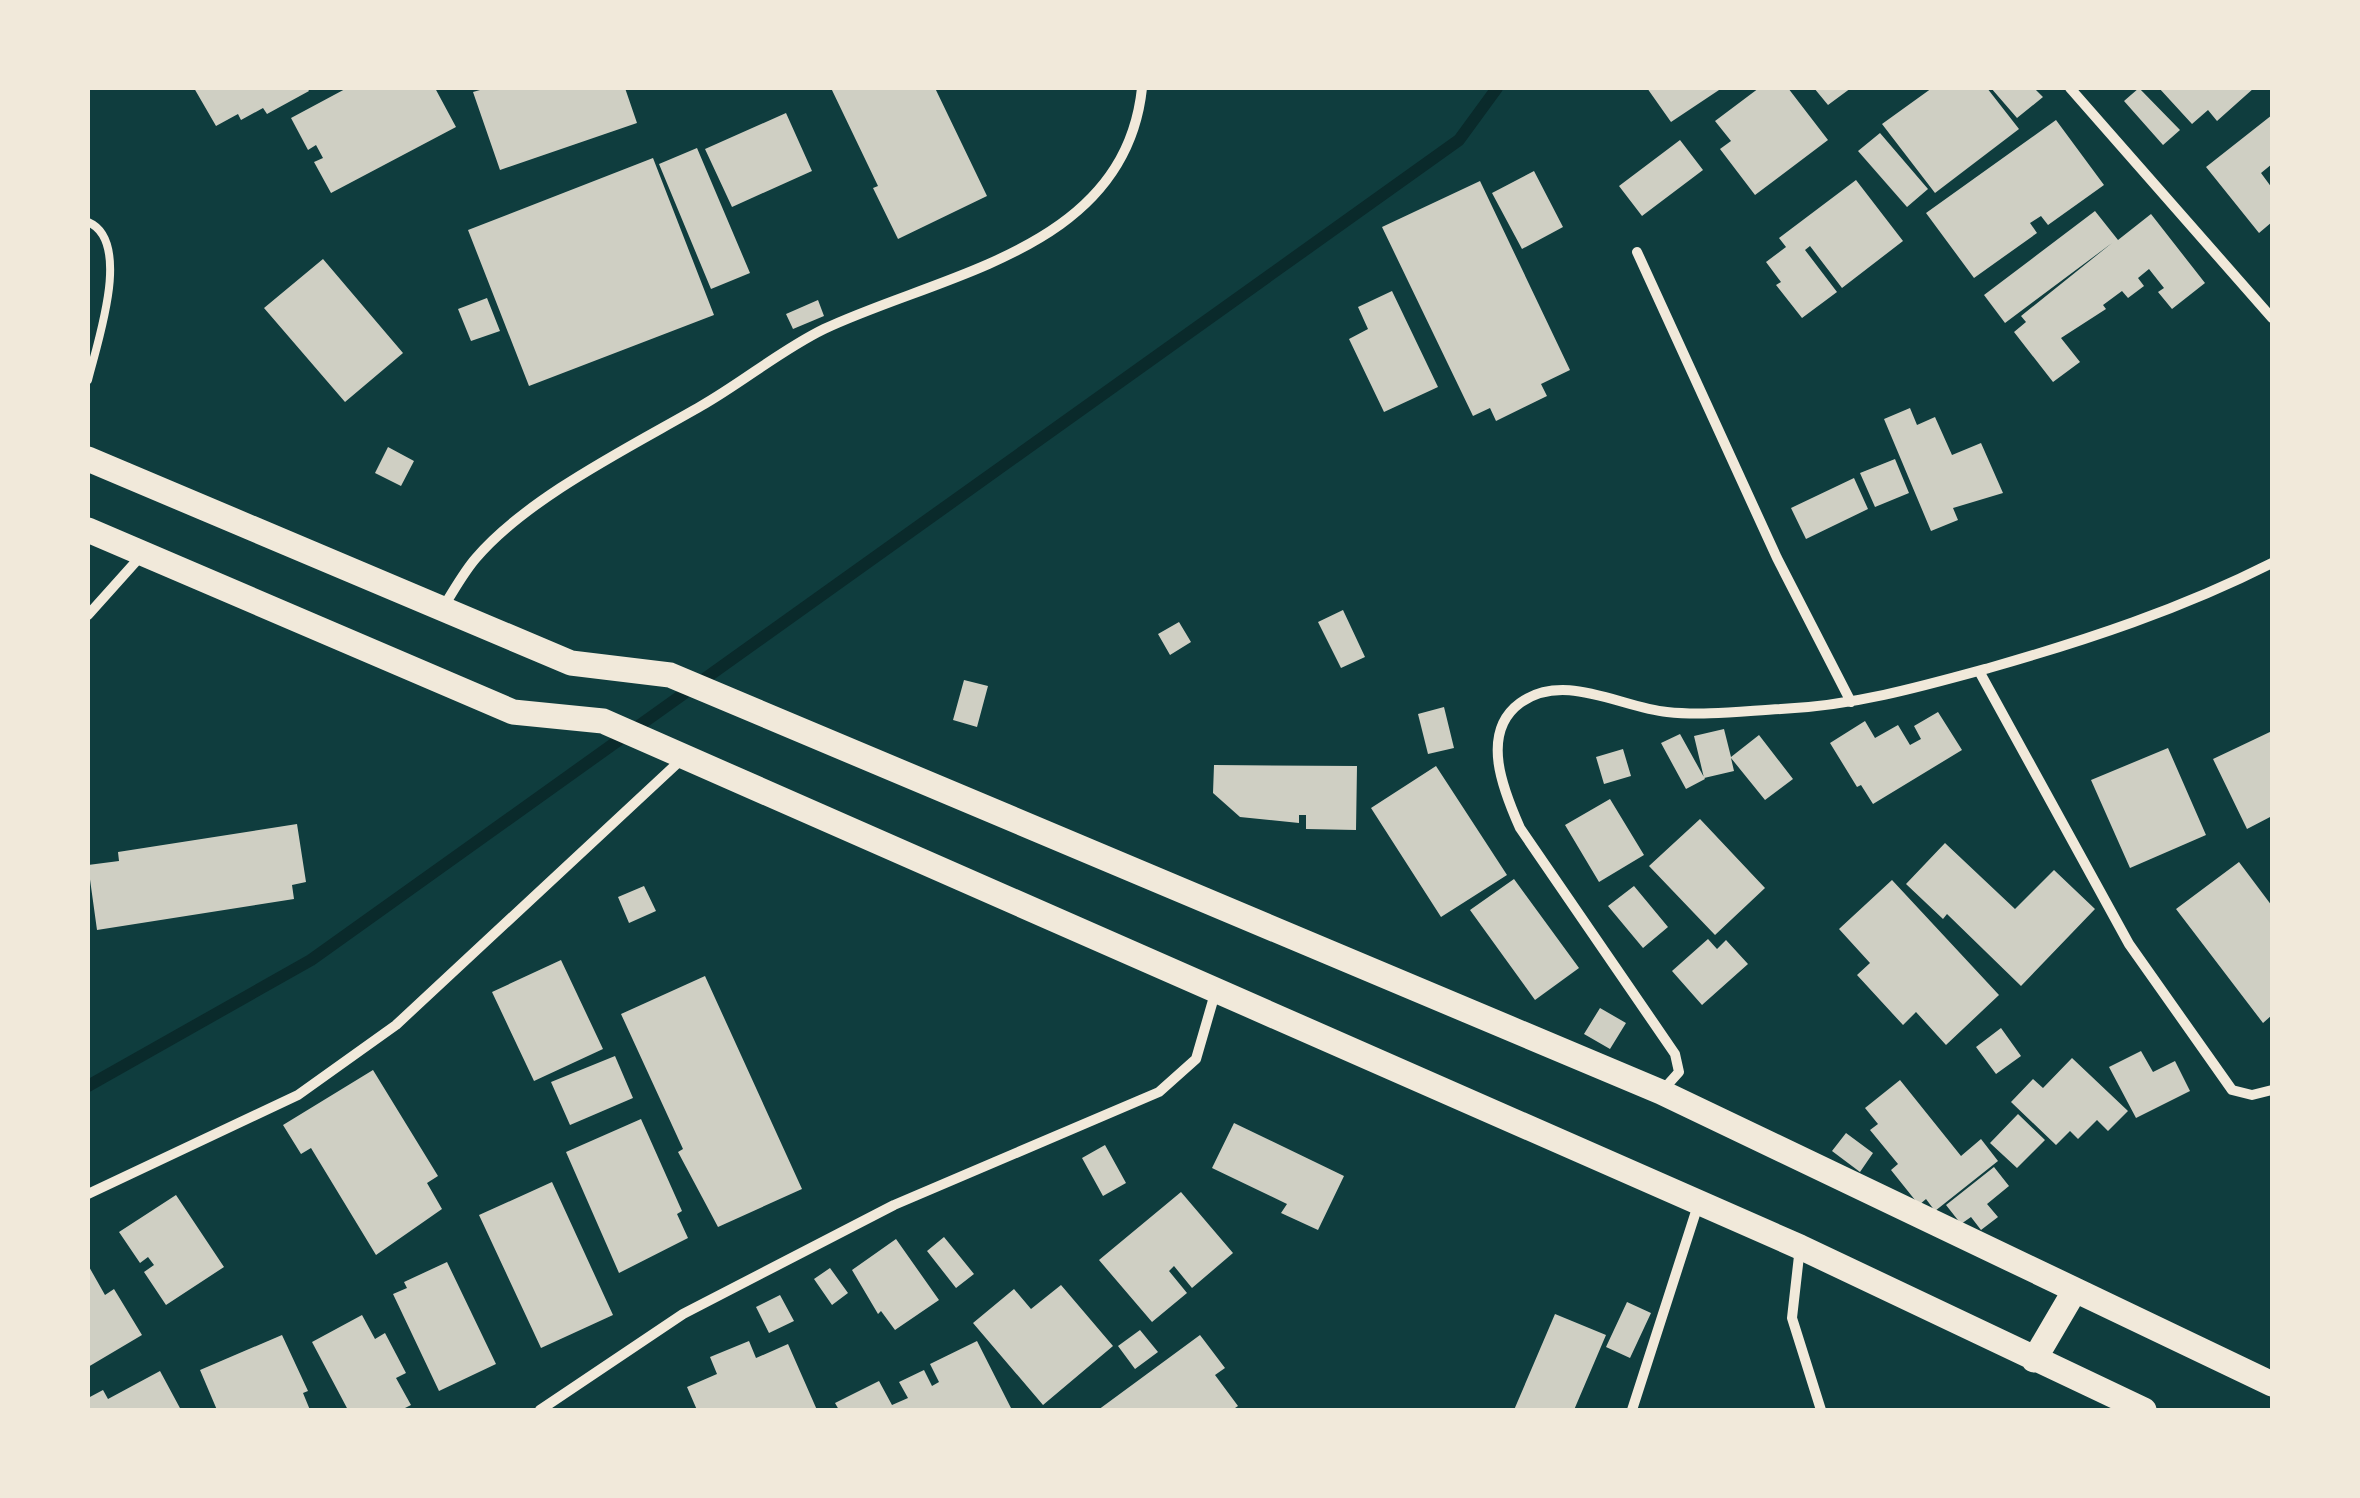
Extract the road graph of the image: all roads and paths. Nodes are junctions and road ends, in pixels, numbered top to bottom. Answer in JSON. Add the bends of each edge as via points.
{"nodes":[{"id":1,"x":1142,"y":88,"type":"edge"},
{"id":2,"x":2070,"y":88,"type":"edge"},
{"id":3,"x":88,"y":222,"type":"edge"},
{"id":4,"x":1637,"y":252,"type":"dead end"},
{"id":5,"x":2272,"y":318,"type":"edge"},
{"id":6,"x":91,"y":347,"type":"edge"},
{"id":7,"x":88,"y":380,"type":"edge"},
{"id":8,"x":89,"y":457,"type":"edge"},
{"id":9,"x":88,"y":530,"type":"edge"},
{"id":10,"x":143,"y":553,"type":"junction"},
{"id":11,"x":2272,"y":564,"type":"edge"},
{"id":12,"x":442,"y":609,"type":"junction"},
{"id":13,"x":88,"y":616,"type":"edge"},
{"id":14,"x":1979,"y":671,"type":"junction"},
{"id":15,"x":1851,"y":702,"type":"junction"},
{"id":16,"x":684,"y":757,"type":"junction"},
{"id":17,"x":1216,"y":988,"type":"junction"},
{"id":18,"x":2272,"y":1090,"type":"edge"},
{"id":19,"x":1661,"y":1092,"type":"junction"},
{"id":20,"x":88,"y":1194,"type":"edge"},
{"id":21,"x":1699,"y":1202,"type":"junction"},
{"id":22,"x":1800,"y":1246,"type":"junction"},
{"id":23,"x":2074,"y":1290,"type":"junction"},
{"id":24,"x":2034,"y":1360,"type":"junction"},
{"id":25,"x":2272,"y":1384,"type":"edge"},
{"id":26,"x":540,"y":1410,"type":"edge"},
{"id":27,"x":1632,"y":1410,"type":"edge"},
{"id":28,"x":1821,"y":1410,"type":"edge"},
{"id":29,"x":2144,"y":1410,"type":"edge"}],
"edges":[{"from":1,"to":12,"type":"street","via":[[1126,154],[1085,203],[1007,259],[822,330],[636,440],[504,530]]},
{"from":2,"to":5,"type":"street"},
{"from":3,"to":6,"type":"lane","via":[[103,235],[112,272]]},
{"from":4,"to":15,"type":"street"},
{"from":6,"to":7,"type":"lane"},
{"from":8,"to":12,"type":"main road"},
{"from":9,"to":10,"type":"main road"},
{"from":10,"to":13,"type":"street"},
{"from":10,"to":16,"type":"main road","via":[[513,712],[604,721]]},
{"from":11,"to":14,"type":"street","via":[[2114,632]]},
{"from":12,"to":19,"type":"main road","via":[[570,662],[670,675]]},
{"from":14,"to":15,"type":"street"},
{"from":14,"to":18,"type":"street","via":[[2129,944],[2232,1090]]},
{"from":15,"to":19,"type":"street","via":[[1666,712],[1600,694],[1550,691],[1520,702],[1503,724],[1497,742],[1502,788],[1520,828],[1675,1054],[1679,1072]]},
{"from":16,"to":17,"type":"main road"},
{"from":16,"to":20,"type":"street","via":[[396,1025],[298,1095]]},
{"from":17,"to":21,"type":"main road"},
{"from":17,"to":26,"type":"street","via":[[1196,1058],[1159,1092],[894,1204],[684,1314]]},
{"from":19,"to":23,"type":"main road"},
{"from":21,"to":22,"type":"main road"},
{"from":21,"to":27,"type":"street"},
{"from":22,"to":24,"type":"main road"},
{"from":22,"to":28,"type":"street","via":[[1792,1318]]},
{"from":23,"to":24,"type":"main road"},
{"from":23,"to":25,"type":"main road"},
{"from":24,"to":29,"type":"main road"}]}
